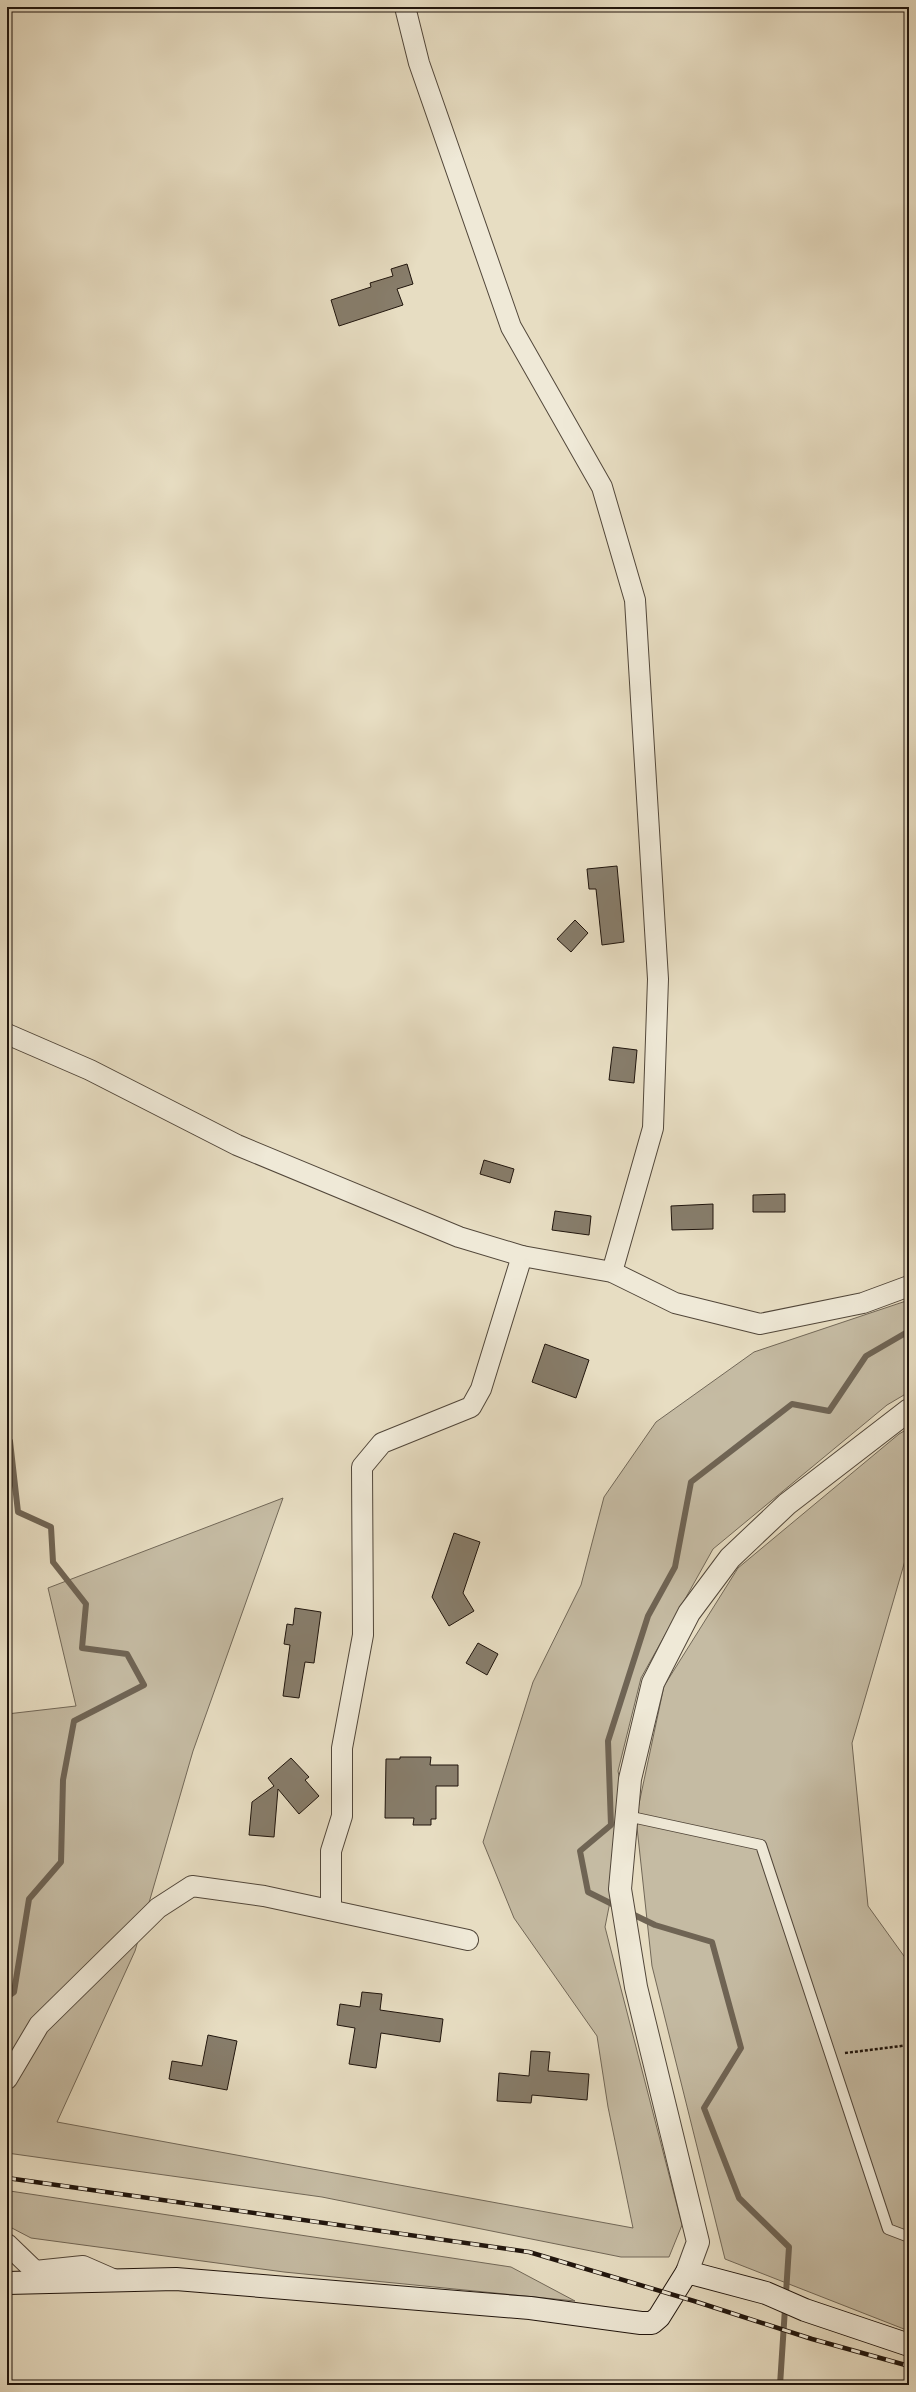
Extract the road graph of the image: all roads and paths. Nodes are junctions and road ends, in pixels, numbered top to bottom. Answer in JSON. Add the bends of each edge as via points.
{"nodes":[{"id":1,"x":405,"y":7,"type":"edge"},
{"id":2,"x":7,"y":1034,"type":"edge"},
{"id":3,"x":522,"y":1256,"type":"junction"},
{"id":4,"x":612,"y":1272,"type":"junction"},
{"id":5,"x":909,"y":1286,"type":"edge"},
{"id":6,"x":909,"y":1410,"type":"edge"},
{"id":7,"x":627,"y":1816,"type":"junction"},
{"id":8,"x":331,"y":1910,"type":"junction"},
{"id":9,"x":468,"y":1940,"type":"dead end"},
{"id":10,"x":909,"y":2045,"type":"edge"},
{"id":11,"x":830,"y":2055,"type":"junction"},
{"id":12,"x":7,"y":2079,"type":"edge"},
{"id":13,"x":909,"y":2237,"type":"edge"},
{"id":14,"x":7,"y":2244,"type":"edge"},
{"id":15,"x":687,"y":2272,"type":"junction"},
{"id":16,"x":114,"y":2280,"type":"junction"},
{"id":17,"x":7,"y":2283,"type":"edge"},
{"id":18,"x":909,"y":2345,"type":"edge"}],
"edges":[{"from":1,"to":4,"type":"street","via":[[419,63],[511,327],[602,487],[635,600],[658,979],[653,1128]]},
{"from":2,"to":3,"type":"street","via":[[90,1070],[237,1145],[459,1237]]},
{"from":3,"to":4,"type":"street"},
{"from":3,"to":8,"type":"street","via":[[481,1389],[471,1407],[382,1443],[362,1467],[363,1636],[342,1748],[342,1816],[331,1851]]},
{"from":4,"to":5,"type":"street","via":[[675,1303],[760,1324],[863,1303]]},
{"from":6,"to":7,"type":"street","via":[[787,1504],[730,1558],[689,1613],[653,1683],[630,1779]]},
{"from":7,"to":11,"type":"lane","via":[[761,1844]]},
{"from":7,"to":15,"type":"street","via":[[620,1889],[625,1931],[636,1987],[698,2242]]},
{"from":8,"to":9,"type":"street"},
{"from":8,"to":12,"type":"street","via":[[264,1896],[192,1886],[158,1908],[39,2026]]},
{"from":10,"to":11,"type":"path"},
{"from":11,"to":13,"type":"lane","via":[[888,2229]]},
{"from":14,"to":16,"type":"street","via":[[35,2271],[83,2266]]},
{"from":15,"to":16,"type":"street","via":[[659,2317],[652,2322],[641,2323],[530,2308],[176,2279]]},
{"from":15,"to":18,"type":"street","via":[[766,2293],[805,2310]]},
{"from":16,"to":17,"type":"street"}]}
